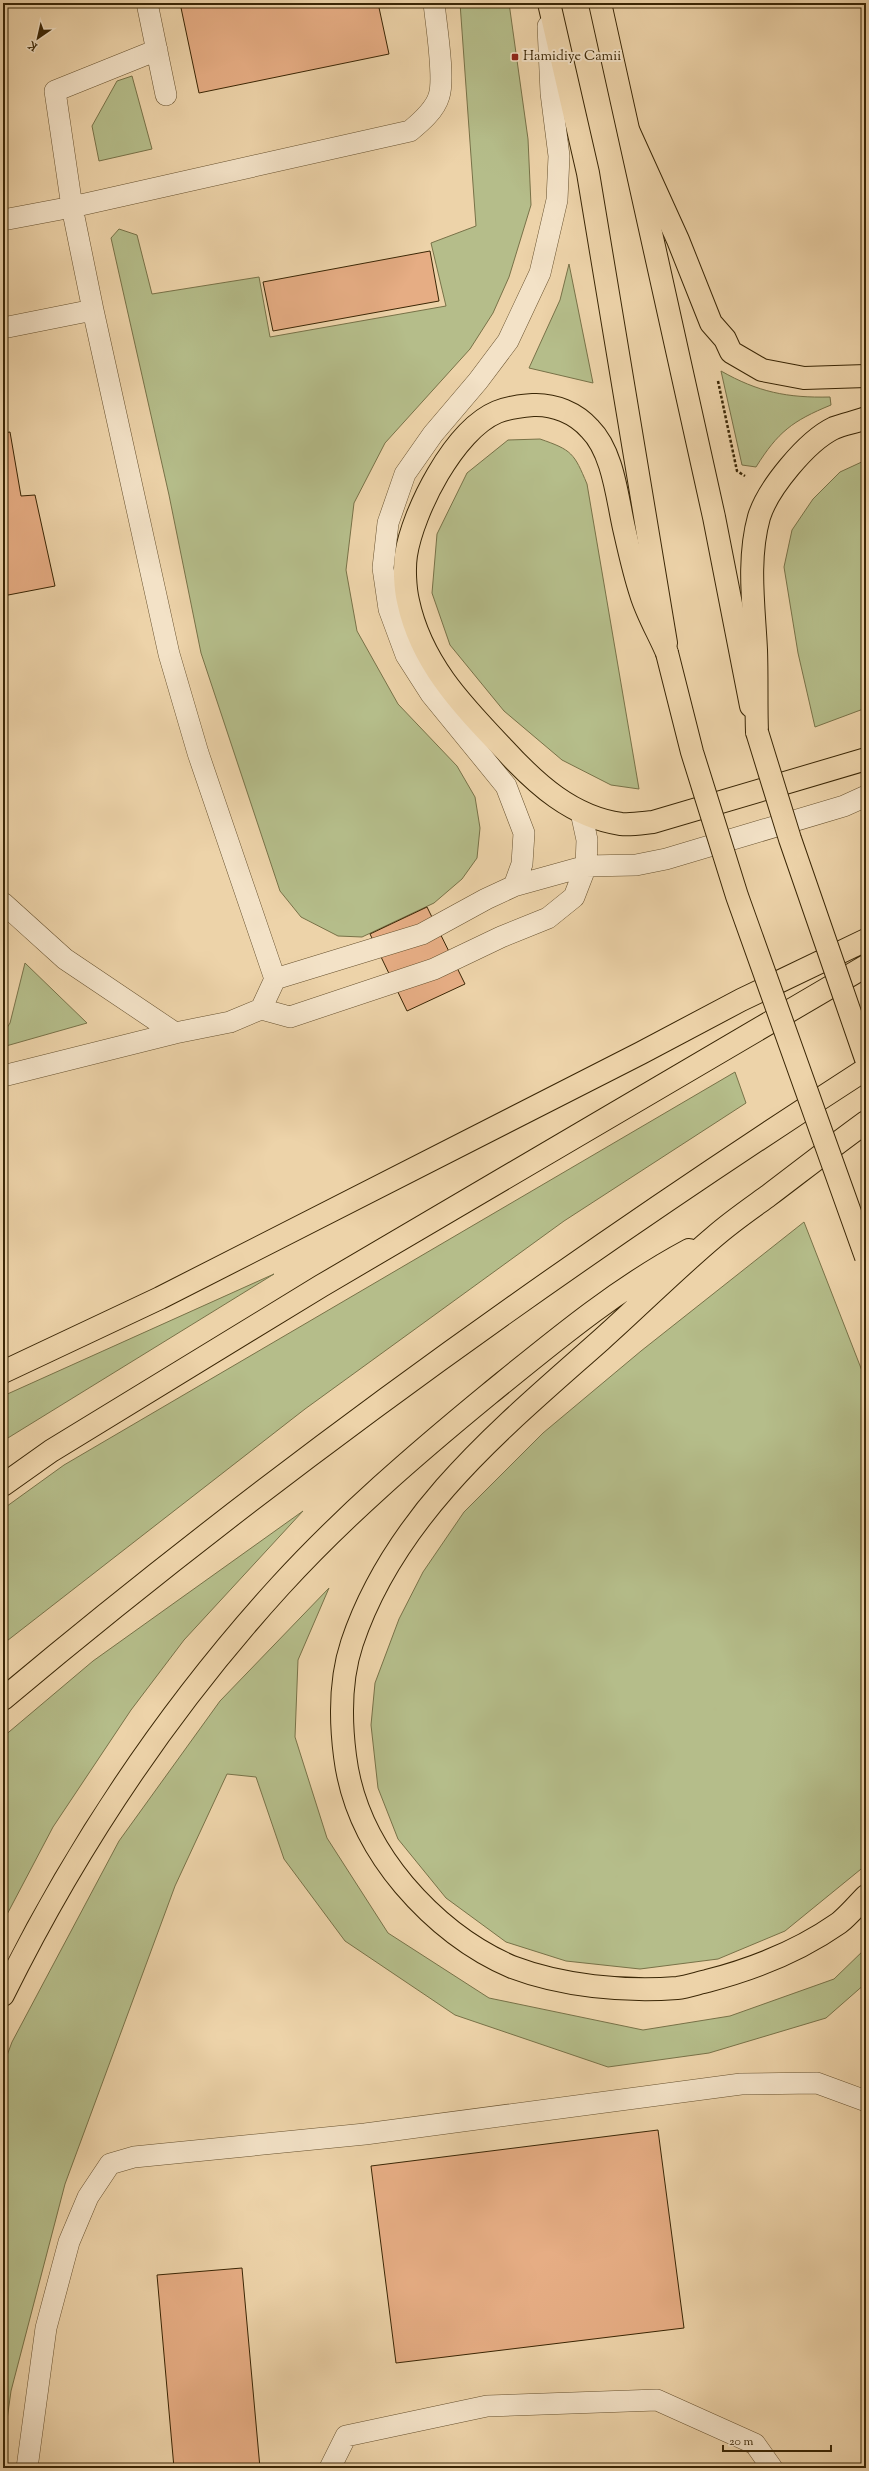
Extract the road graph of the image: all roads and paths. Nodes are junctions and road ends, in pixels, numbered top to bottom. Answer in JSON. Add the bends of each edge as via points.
{"nodes":[{"id":1,"x":147,"y":3,"type":"edge"},
{"id":2,"x":434,"y":3,"type":"edge"},
{"id":3,"x":548,"y":3,"type":"edge"},
{"id":4,"x":600,"y":3,"type":"edge"},
{"id":5,"x":156,"y":50,"type":"junction"},
{"id":6,"x":166,"y":95,"type":"dead end"},
{"id":7,"x":629,"y":132,"type":"junction"},
{"id":8,"x":72,"y":207,"type":"junction"},
{"id":9,"x":3,"y":220,"type":"edge"},
{"id":10,"x":93,"y":310,"type":"junction"},
{"id":11,"x":3,"y":328,"type":"edge"},
{"id":12,"x":731,"y":352,"type":"junction"},
{"id":13,"x":866,"y":376,"type":"edge"},
{"id":14,"x":866,"y":418,"type":"edge"},
{"id":15,"x":772,"y":493,"type":"junction"},
{"id":16,"x":667,"y":653,"type":"junction"},
{"id":17,"x":756,"y":732,"type":"junction"},
{"id":18,"x":866,"y":760,"type":"edge"},
{"id":19,"x":866,"y":796,"type":"edge"},
{"id":20,"x":581,"y":812,"type":"junction"},
{"id":21,"x":586,"y":866,"type":"junction"},
{"id":22,"x":514,"y":886,"type":"junction"},
{"id":23,"x":3,"y":903,"type":"edge"},
{"id":24,"x":866,"y":940,"type":"edge"},
{"id":25,"x":866,"y":966,"type":"edge"},
{"id":26,"x":275,"y":979,"type":"junction"},
{"id":27,"x":261,"y":1009,"type":"junction"},
{"id":28,"x":175,"y":1033,"type":"junction"},
{"id":29,"x":866,"y":1059,"type":"edge"},
{"id":30,"x":866,"y":1069,"type":"edge"},
{"id":31,"x":3,"y":1076,"type":"edge"},
{"id":32,"x":866,"y":1122,"type":"edge"},
{"id":33,"x":715,"y":1235,"type":"junction"},
{"id":34,"x":866,"y":1257,"type":"edge"},
{"id":35,"x":3,"y":1372,"type":"edge"},
{"id":36,"x":3,"y":1485,"type":"edge"},
{"id":37,"x":3,"y":1699,"type":"edge"},
{"id":38,"x":866,"y":1896,"type":"edge"},
{"id":39,"x":3,"y":1995,"type":"edge"},
{"id":40,"x":866,"y":2101,"type":"edge"},
{"id":41,"x":26,"y":2468,"type":"edge"},
{"id":42,"x":330,"y":2468,"type":"edge"},
{"id":43,"x":772,"y":2468,"type":"edge"}],
"edges":[{"from":1,"to":5,"type":"lane"},
{"from":2,"to":8,"type":"lane","via":[[440,70],[439,96],[425,118],[410,131]]},
{"from":3,"to":16,"type":"main road","via":[[588,173]]},
{"from":3,"to":22,"type":"lane","via":[[551,93],[559,156],[557,200],[540,273],[508,341],[404,474],[388,523],[383,568],[389,609],[406,655],[431,694],[506,786],[524,833],[522,864]]},
{"from":4,"to":7,"type":"main road"},
{"from":5,"to":6,"type":"lane"},
{"from":5,"to":8,"type":"lane","via":[[55,91]]},
{"from":7,"to":12,"type":"main road","via":[[678,240],[711,323],[725,339]]},
{"from":7,"to":17,"type":"main road","via":[[714,517]]},
{"from":8,"to":9,"type":"lane"},
{"from":8,"to":10,"type":"lane"},
{"from":10,"to":11,"type":"lane"},
{"from":10,"to":26,"type":"lane","via":[[169,654],[198,753]]},
{"from":12,"to":13,"type":"main road","via":[[762,370],[804,378]]},
{"from":12,"to":15,"type":"path","via":[[715,363],[737,471]]},
{"from":14,"to":15,"type":"main road","via":[[834,428],[813,442],[794,462]]},
{"from":15,"to":17,"type":"main road","via":[[759,516],[755,540],[752,590]]},
{"from":16,"to":20,"type":"main road","via":[[642,596],[624,528],[616,484],[606,455],[591,429],[571,414],[554,406],[517,406],[495,413],[455,447],[417,515],[406,556],[407,600],[419,638],[433,666],[461,704],[534,781]]},
{"from":16,"to":34,"type":"main road","bridge":true,"via":[[692,752],[737,896]]},
{"from":17,"to":29,"type":"main road","bridge":true},
{"from":18,"to":20,"type":"main road","via":[[653,822],[623,824]]},
{"from":19,"to":21,"type":"lane","via":[[844,806],[666,859],[636,865]]},
{"from":20,"to":21,"type":"lane","via":[[587,840]]},
{"from":21,"to":22,"type":"lane"},
{"from":21,"to":27,"type":"lane","via":[[574,897],[548,918],[434,969],[290,1017]]},
{"from":22,"to":26,"type":"lane","via":[[486,898],[422,934]]},
{"from":23,"to":28,"type":"lane","via":[[65,959]]},
{"from":24,"to":35,"type":"main road","via":[[741,1000],[160,1298]]},
{"from":25,"to":36,"type":"main road","via":[[321,1286],[51,1452]]},
{"from":26,"to":27,"type":"lane"},
{"from":27,"to":28,"type":"lane","via":[[230,1022]]},
{"from":28,"to":31,"type":"lane"},
{"from":30,"to":37,"type":"main road","via":[[614,1236],[331,1438]]},
{"from":32,"to":33,"type":"main road"},
{"from":33,"to":38,"type":"main road","via":[[486,1443],[422,1515],[389,1562],[352,1644],[342,1685],[341,1728],[348,1784],[364,1827],[391,1870],[424,1908],[464,1941],[511,1966],[560,1982],[614,1988],[680,1988],[743,1972],[800,1947],[842,1921]]},
{"from":33,"to":39,"type":"main road","via":[[650,1271],[599,1306],[511,1376],[362,1504],[281,1585],[222,1654],[104,1815],[57,1889]]},
{"from":40,"to":41,"type":"lane","via":[[817,2084],[741,2084],[365,2134],[134,2157],[110,2164],[88,2197],[69,2242],[46,2328]]},
{"from":42,"to":43,"type":"lane","via":[[346,2436],[479,2408],[657,2400],[755,2444]]}]}
